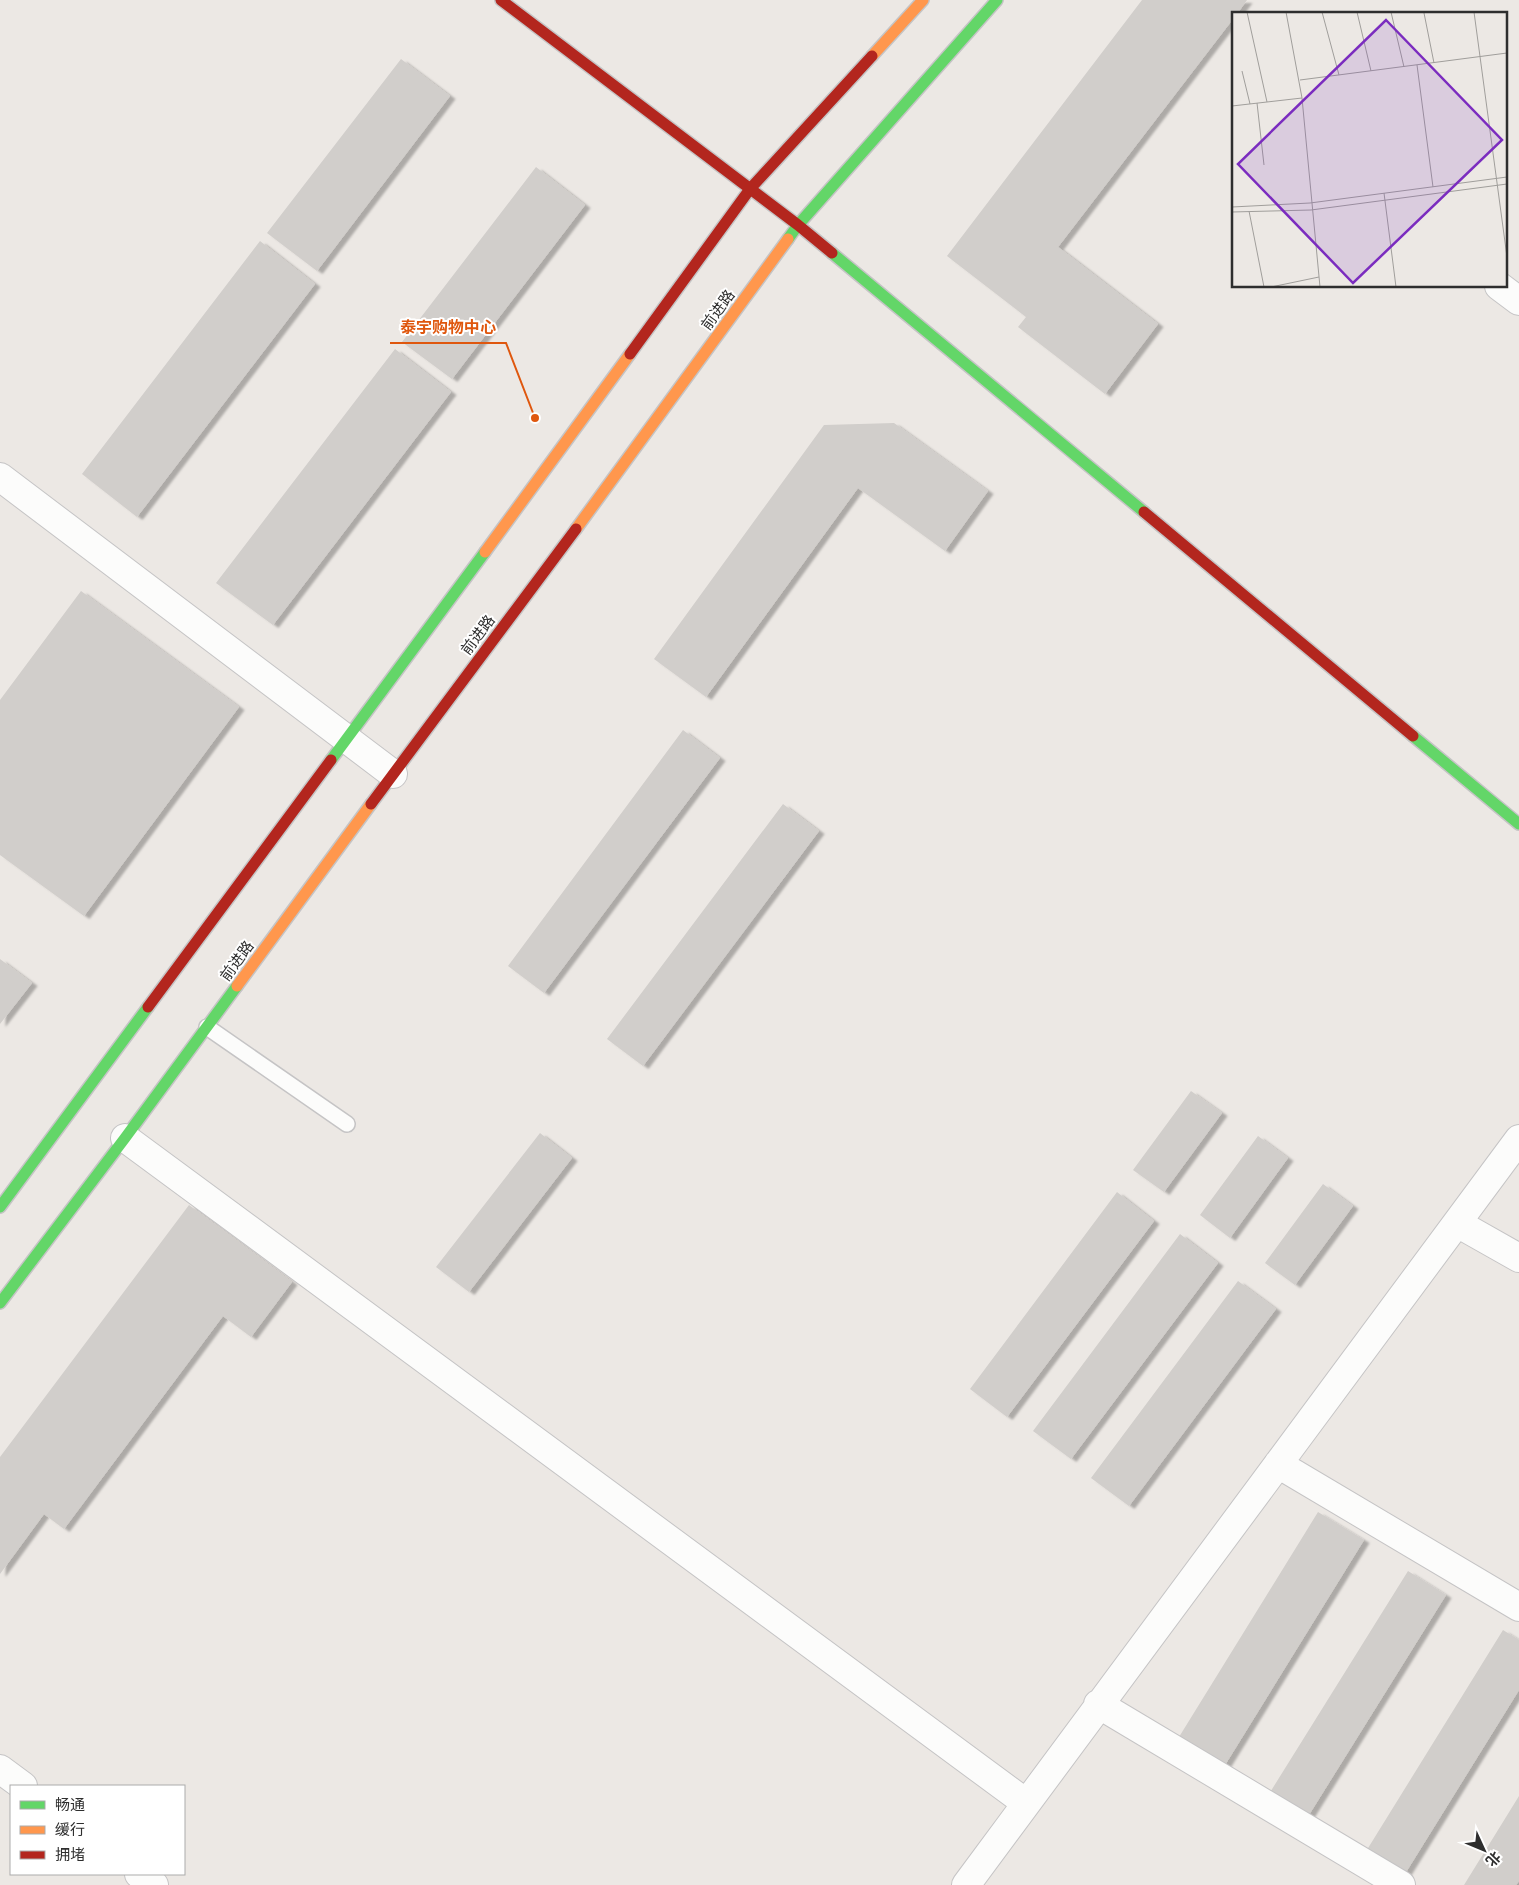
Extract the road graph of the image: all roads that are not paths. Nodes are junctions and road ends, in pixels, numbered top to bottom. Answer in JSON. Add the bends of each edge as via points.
{"nodes":[{"id":1,"x":500,"y":0,"type":"edge"},
{"id":2,"x":923,"y":0,"type":"edge"},
{"id":3,"x":997,"y":0,"type":"edge"},
{"id":4,"x":750,"y":189,"type":"junction"},
{"id":5,"x":798,"y":226,"type":"junction"},
{"id":6,"x":1502,"y":288,"type":"edge"},
{"id":7,"x":1519,"y":301,"type":"edge"},
{"id":8,"x":0,"y":477,"type":"edge"},
{"id":9,"x":346,"y":738,"type":"junction"},
{"id":10,"x":393,"y":774,"type":"junction"},
{"id":11,"x":1519,"y":824,"type":"edge"},
{"id":12,"x":207,"y":1027,"type":"junction"},
{"id":13,"x":347,"y":1124,"type":"dead end"},
{"id":14,"x":126,"y":1138,"type":"junction"},
{"id":15,"x":1519,"y":1139,"type":"edge"},
{"id":16,"x":0,"y":1206,"type":"edge"},
{"id":17,"x":1456,"y":1223,"type":"junction"},
{"id":18,"x":1519,"y":1258,"type":"edge"},
{"id":19,"x":0,"y":1303,"type":"edge"},
{"id":20,"x":1278,"y":1464,"type":"junction"},
{"id":21,"x":1519,"y":1607,"type":"edge"},
{"id":22,"x":1098,"y":1704,"type":"junction"},
{"id":23,"x":0,"y":1769,"type":"edge"},
{"id":24,"x":22,"y":1785,"type":"edge"},
{"id":25,"x":1026,"y":1803,"type":"junction"},
{"id":26,"x":140,"y":1875,"type":"edge"},
{"id":27,"x":154,"y":1885,"type":"edge"},
{"id":28,"x":966,"y":1885,"type":"edge"},
{"id":29,"x":1401,"y":1885,"type":"edge"}],
"edges":[{"from":1,"to":4,"type":"main road"},
{"from":2,"to":4,"type":"main road"},
{"from":3,"to":5,"type":"main road","name":"前进路"},
{"from":4,"to":5,"type":"main road"},
{"from":4,"to":9,"type":"main road"},
{"from":5,"to":10,"type":"main road","name":"前进路"},
{"from":5,"to":11,"type":"main road"},
{"from":6,"to":7,"type":"street"},
{"from":8,"to":9,"type":"street"},
{"from":9,"to":10,"type":"street"},
{"from":9,"to":16,"type":"main road"},
{"from":10,"to":12,"type":"main road","name":"前进路"},
{"from":12,"to":13,"type":"lane"},
{"from":12,"to":14,"type":"main road","name":"前进路"},
{"from":14,"to":19,"type":"main road","name":"前进路"},
{"from":14,"to":25,"type":"street"},
{"from":15,"to":17,"type":"street"},
{"from":17,"to":18,"type":"street"},
{"from":17,"to":20,"type":"street"},
{"from":20,"to":21,"type":"street"},
{"from":20,"to":22,"type":"street"},
{"from":22,"to":25,"type":"street"},
{"from":22,"to":29,"type":"street"},
{"from":23,"to":24,"type":"street"},
{"from":25,"to":28,"type":"street"},
{"from":26,"to":27,"type":"street"}]}
